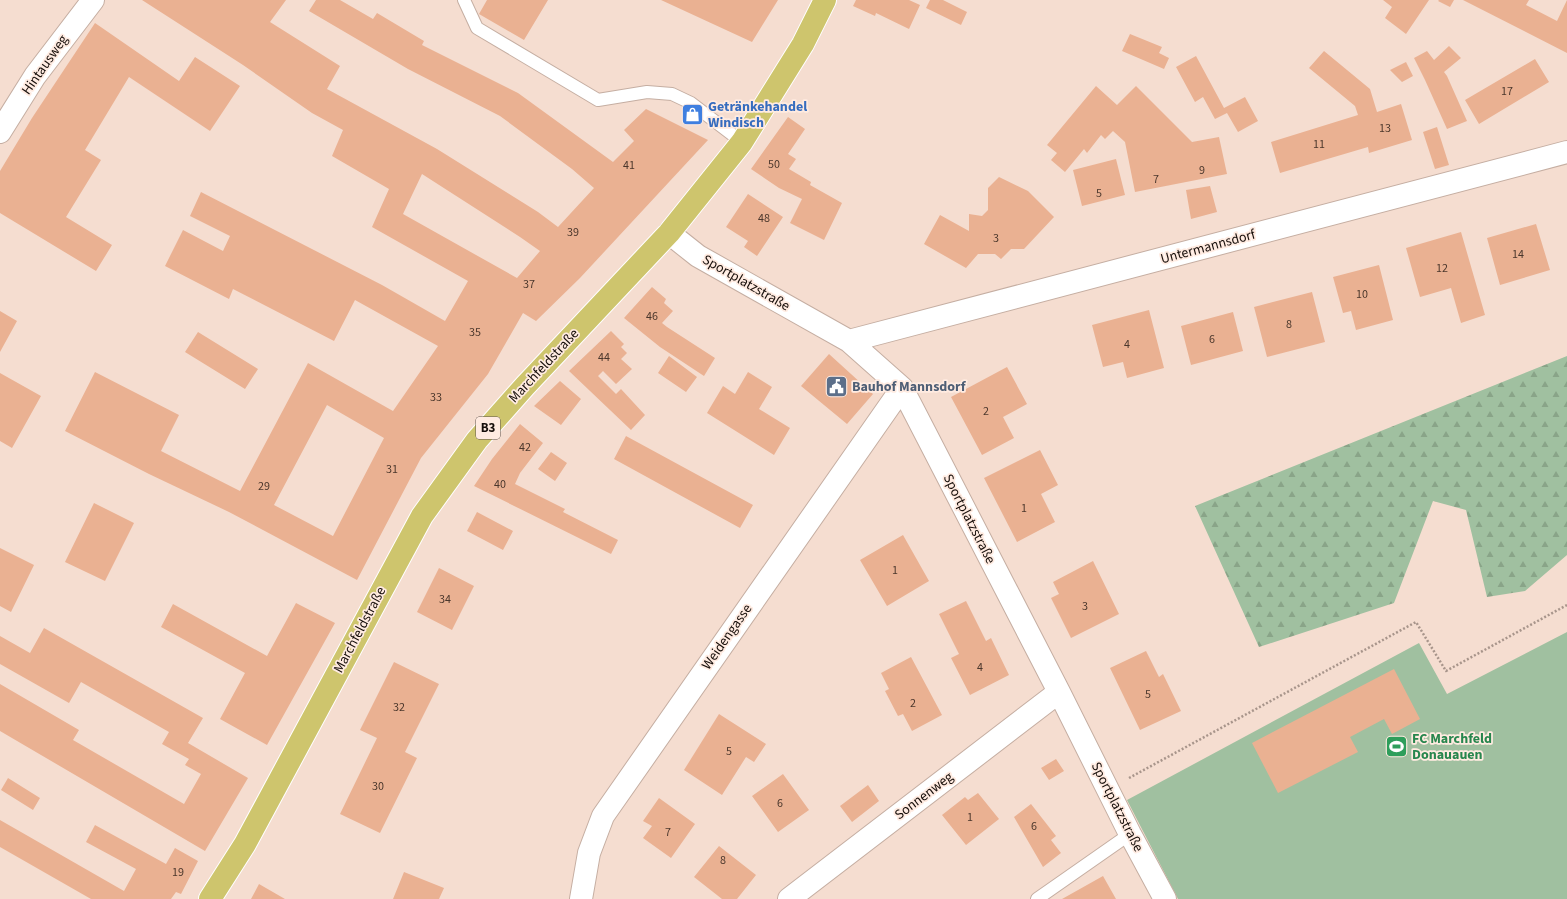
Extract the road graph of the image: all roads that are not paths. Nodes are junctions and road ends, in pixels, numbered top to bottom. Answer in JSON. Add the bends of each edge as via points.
{"nodes":[{"id":1,"x":93,"y":0,"type":"edge"},
{"id":2,"x":464,"y":0,"type":"edge"},
{"id":3,"x":826,"y":0,"type":"edge"},
{"id":4,"x":0,"y":132,"type":"edge"},
{"id":5,"x":742,"y":142,"type":"junction"},
{"id":6,"x":1567,"y":152,"type":"edge"},
{"id":7,"x":669,"y":233,"type":"junction"},
{"id":8,"x":849,"y":341,"type":"junction"},
{"id":9,"x":902,"y":388,"type":"junction"},
{"id":10,"x":1059,"y":692,"type":"junction"},
{"id":11,"x":1130,"y":834,"type":"junction"},
{"id":12,"x":210,"y":899,"type":"edge"},
{"id":13,"x":581,"y":899,"type":"edge"},
{"id":14,"x":789,"y":899,"type":"edge"},
{"id":15,"x":1037,"y":899,"type":"edge"},
{"id":16,"x":1165,"y":899,"type":"edge"}],
"edges":[{"from":1,"to":4,"type":"street","name":"Hintausweg","via":[[35,76]]},
{"from":2,"to":5,"type":"lane","via":[[477,28],[598,100],[647,92],[672,94],[691,103]]},
{"from":3,"to":5,"type":"main road","name":"Marchfeldstraße","number":"B3","via":[[803,44]]},
{"from":5,"to":7,"type":"main road","name":"Marchfeldstraße","number":"B3"},
{"from":6,"to":8,"type":"street","name":"Untermannsdorf"},
{"from":7,"to":8,"type":"street","name":"Sportplatzstraße","via":[[698,256]]},
{"from":7,"to":12,"type":"main road","name":"Marchfeldstraße","number":"B3","via":[[486,429],[422,516],[245,844]]},
{"from":8,"to":9,"type":"street","name":"Sportplatzstraße"},
{"from":9,"to":10,"type":"street","name":"Sportplatzstraße"},
{"from":9,"to":13,"type":"street","name":"Weidengasse","via":[[603,816],[589,853]]},
{"from":10,"to":11,"type":"street","name":"Sportplatzstraße"},
{"from":10,"to":14,"type":"street","name":"Sonnenweg"},
{"from":11,"to":15,"type":"lane"},
{"from":11,"to":16,"type":"street","name":"Sportplatzstraße"}]}
